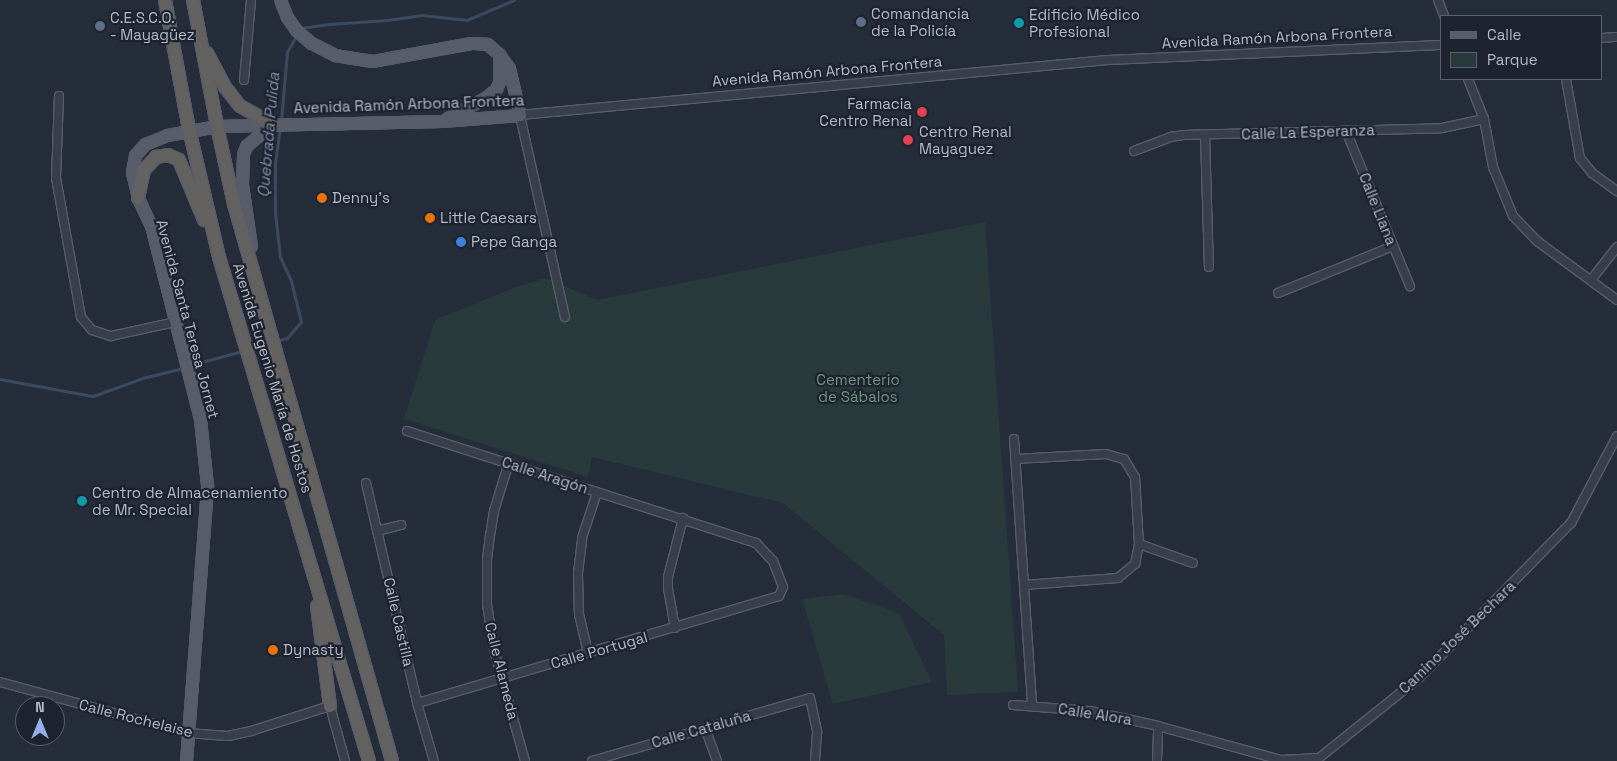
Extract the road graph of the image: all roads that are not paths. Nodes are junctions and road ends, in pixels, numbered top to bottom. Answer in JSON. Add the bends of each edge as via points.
{"nodes":[{"id":1,"x":165,"y":0,"type":"edge"},
{"id":2,"x":193,"y":0,"type":"edge"},
{"id":3,"x":251,"y":0,"type":"edge"},
{"id":4,"x":280,"y":0,"type":"edge"},
{"id":5,"x":1438,"y":0,"type":"edge"},
{"id":6,"x":1444,"y":15,"type":"edge"},
{"id":7,"x":1617,"y":37,"type":"edge"},
{"id":8,"x":1602,"y":38,"type":"edge"},
{"id":9,"x":200,"y":40,"type":"junction"},
{"id":10,"x":1440,"y":45,"type":"edge"},
{"id":11,"x":499,"y":54,"type":"junction"},
{"id":12,"x":244,"y":80,"type":"dead end"},
{"id":13,"x":1468,"y":80,"type":"edge"},
{"id":14,"x":1566,"y":80,"type":"edge"},
{"id":15,"x":59,"y":96,"type":"dead end"},
{"id":16,"x":520,"y":115,"type":"junction"},
{"id":17,"x":1484,"y":119,"type":"junction"},
{"id":18,"x":442,"y":121,"type":"junction"},
{"id":19,"x":273,"y":124,"type":"junction"},
{"id":20,"x":217,"y":126,"type":"junction"},
{"id":21,"x":189,"y":129,"type":"junction"},
{"id":22,"x":1346,"y":131,"type":"junction"},
{"id":23,"x":1205,"y":135,"type":"junction"},
{"id":24,"x":1134,"y":150,"type":"dead end"},
{"id":25,"x":1617,"y":191,"type":"edge"},
{"id":26,"x":138,"y":198,"type":"junction"},
{"id":27,"x":1393,"y":246,"type":"junction"},
{"id":28,"x":1617,"y":247,"type":"edge"},
{"id":29,"x":219,"y":256,"type":"junction"},
{"id":30,"x":1209,"y":267,"type":"dead end"},
{"id":31,"x":254,"y":270,"type":"junction"},
{"id":32,"x":1591,"y":280,"type":"junction"},
{"id":33,"x":1410,"y":286,"type":"dead end"},
{"id":34,"x":1278,"y":294,"type":"dead end"},
{"id":35,"x":1617,"y":300,"type":"edge"},
{"id":36,"x":565,"y":317,"type":"dead end"},
{"id":37,"x":176,"y":322,"type":"junction"},
{"id":38,"x":407,"y":431,"type":"dead end"},
{"id":39,"x":1617,"y":436,"type":"edge"},
{"id":40,"x":1014,"y":439,"type":"dead end"},
{"id":41,"x":1015,"y":459,"type":"junction"},
{"id":42,"x":509,"y":462,"type":"junction"},
{"id":43,"x":366,"y":484,"type":"dead end"},
{"id":44,"x":597,"y":492,"type":"junction"},
{"id":45,"x":683,"y":518,"type":"junction"},
{"id":46,"x":401,"y":525,"type":"dead end"},
{"id":47,"x":377,"y":531,"type":"junction"},
{"id":48,"x":1139,"y":544,"type":"junction"},
{"id":49,"x":1193,"y":563,"type":"dead end"},
{"id":50,"x":311,"y":564,"type":"junction"},
{"id":51,"x":1024,"y":585,"type":"junction"},
{"id":52,"x":779,"y":596,"type":"joint"},
{"id":53,"x":675,"y":628,"type":"junction"},
{"id":54,"x":588,"y":654,"type":"junction"},
{"id":55,"x":501,"y":678,"type":"junction"},
{"id":56,"x":0,"y":682,"type":"edge"},
{"id":57,"x":417,"y":703,"type":"junction"},
{"id":58,"x":1013,"y":705,"type":"dead end"},
{"id":59,"x":330,"y":706,"type":"junction"},
{"id":60,"x":1032,"y":706,"type":"junction"},
{"id":61,"x":1158,"y":726,"type":"junction"},
{"id":62,"x":705,"y":728,"type":"junction"},
{"id":63,"x":187,"y":734,"type":"junction"},
{"id":64,"x":619,"y":757,"type":"edge"},
{"id":65,"x":1322,"y":759,"type":"edge"},
{"id":66,"x":186,"y":761,"type":"edge"},
{"id":67,"x":345,"y":761,"type":"edge"},
{"id":68,"x":369,"y":761,"type":"edge"},
{"id":69,"x":392,"y":761,"type":"edge"},
{"id":70,"x":434,"y":761,"type":"edge"},
{"id":71,"x":525,"y":761,"type":"edge"},
{"id":72,"x":592,"y":761,"type":"edge"},
{"id":73,"x":717,"y":761,"type":"edge"},
{"id":74,"x":815,"y":761,"type":"edge"},
{"id":75,"x":1157,"y":761,"type":"edge"}],
"edges":[{"from":1,"to":21,"type":"highway","name":"Avenida Eugenio María de Hostos"},
{"from":2,"to":9,"type":"highway","name":"Avenida Eugenio María de Hostos"},
{"from":3,"to":12,"type":"street"},
{"from":4,"to":11,"type":"main road","via":[[287,17],[310,43],[335,55],[372,61],[471,42],[487,44]]},
{"from":5,"to":6,"type":"street"},
{"from":7,"to":8,"type":"street"},
{"from":9,"to":19,"type":"highway","via":[[225,87],[240,106]]},
{"from":9,"to":20,"type":"highway","name":"Avenida Eugenio María de Hostos"},
{"from":10,"to":16,"type":"street","name":"Avenida Ramón Arbona Frontera","via":[[1107,60]]},
{"from":11,"to":16,"type":"main road","via":[[508,68]]},
{"from":11,"to":18,"type":"main road","via":[[496,89],[486,98]]},
{"from":13,"to":17,"type":"street"},
{"from":14,"to":25,"type":"street","via":[[1580,158],[1592,173]]},
{"from":15,"to":37,"type":"street","via":[[56,178],[81,317],[92,330],[111,336]]},
{"from":16,"to":18,"type":"main road","name":"Avenida Ramón Arbona Frontera"},
{"from":16,"to":36,"type":"street"},
{"from":17,"to":22,"type":"street","name":"Calle La Esperanza","via":[[1442,128]]},
{"from":17,"to":32,"type":"street","via":[[1492,167],[1513,216],[1537,241]]},
{"from":18,"to":19,"type":"main road","name":"Avenida Ramón Arbona Frontera"},
{"from":19,"to":20,"type":"main road","name":"Avenida Ramón Arbona Frontera"},
{"from":19,"to":31,"type":"main road","via":[[246,146],[243,154],[243,200]]},
{"from":20,"to":21,"type":"main road","name":"Avenida Santa Teresa Jornet"},
{"from":20,"to":31,"type":"highway","name":"Avenida Eugenio María de Hostos","via":[[234,204]]},
{"from":21,"to":26,"type":"main road","name":"Avenida Santa Teresa Jornet","via":[[146,144],[135,155],[132,172]]},
{"from":21,"to":29,"type":"highway","name":"Avenida Eugenio María de Hostos"},
{"from":22,"to":23,"type":"street","name":"Calle La Esperanza"},
{"from":22,"to":27,"type":"street","name":"Calle Liana"},
{"from":23,"to":24,"type":"street","name":"Calle La Esperanza","via":[[1172,137]]},
{"from":23,"to":30,"type":"street"},
{"from":26,"to":29,"type":"highway","via":[[144,170],[156,157],[168,155],[179,160]]},
{"from":26,"to":37,"type":"main road","name":"Avenida Santa Teresa Jornet","via":[[151,226]]},
{"from":27,"to":33,"type":"street","name":"Calle Liana"},
{"from":27,"to":34,"type":"street"},
{"from":28,"to":32,"type":"street"},
{"from":29,"to":50,"type":"highway","name":"Avenida Eugenio María de Hostos"},
{"from":31,"to":69,"type":"highway","name":"Avenida Eugenio María de Hostos"},
{"from":32,"to":35,"type":"street"},
{"from":37,"to":63,"type":"main road","name":"Avenida Santa Teresa Jornet","via":[[200,419],[207,485]]},
{"from":38,"to":42,"type":"street","name":"Calle Aragón"},
{"from":39,"to":65,"type":"street","name":"Camino José Bechara","via":[[1571,523],[1420,677]]},
{"from":40,"to":41,"type":"street"},
{"from":41,"to":48,"type":"street","via":[[1106,454],[1124,459],[1135,477]]},
{"from":41,"to":51,"type":"street"},
{"from":42,"to":44,"type":"street","name":"Calle Aragón"},
{"from":42,"to":55,"type":"street","name":"Calle Alameda","via":[[494,512],[487,560],[487,604]]},
{"from":43,"to":47,"type":"street","name":"Calle Castilla"},
{"from":44,"to":45,"type":"street","name":"Calle Aragón"},
{"from":44,"to":54,"type":"street","via":[[582,538],[578,564],[579,615]]},
{"from":45,"to":52,"type":"street","name":"Calle Aragón","via":[[756,543],[773,561],[783,587]]},
{"from":45,"to":53,"type":"street","via":[[668,577]]},
{"from":46,"to":47,"type":"street"},
{"from":47,"to":57,"type":"street","name":"Calle Castilla"},
{"from":48,"to":49,"type":"street"},
{"from":48,"to":51,"type":"street","via":[[1135,564],[1118,578]]},
{"from":50,"to":59,"type":"highway"},
{"from":50,"to":68,"type":"highway","name":"Avenida Eugenio María de Hostos"},
{"from":51,"to":60,"type":"street"},
{"from":52,"to":53,"type":"street","name":"Calle Portugal"},
{"from":53,"to":54,"type":"street","name":"Calle Portugal"},
{"from":54,"to":55,"type":"street","name":"Calle Portugal"},
{"from":55,"to":57,"type":"street","name":"Calle Portugal"},
{"from":55,"to":71,"type":"street","name":"Calle Alameda"},
{"from":56,"to":63,"type":"street","name":"Calle Rochelaise"},
{"from":57,"to":70,"type":"street","name":"Calle Castilla"},
{"from":58,"to":60,"type":"street","name":"Calle Alora"},
{"from":59,"to":63,"type":"street","name":"Calle Rochelaise","via":[[251,732],[228,736]]},
{"from":59,"to":67,"type":"street"},
{"from":60,"to":61,"type":"street","name":"Calle Alora","via":[[1090,711]]},
{"from":61,"to":65,"type":"street","name":"Camino José Bechara","via":[[1281,760]]},
{"from":61,"to":75,"type":"street"},
{"from":62,"to":64,"type":"street","name":"Calle Cataluña"},
{"from":62,"to":73,"type":"street"},
{"from":62,"to":74,"type":"street","name":"Calle Cataluña","via":[[810,698],[817,732]]},
{"from":63,"to":66,"type":"main road","name":"Avenida Santa Teresa Jornet"},
{"from":64,"to":72,"type":"street","name":"Calle Cataluña"}]}
